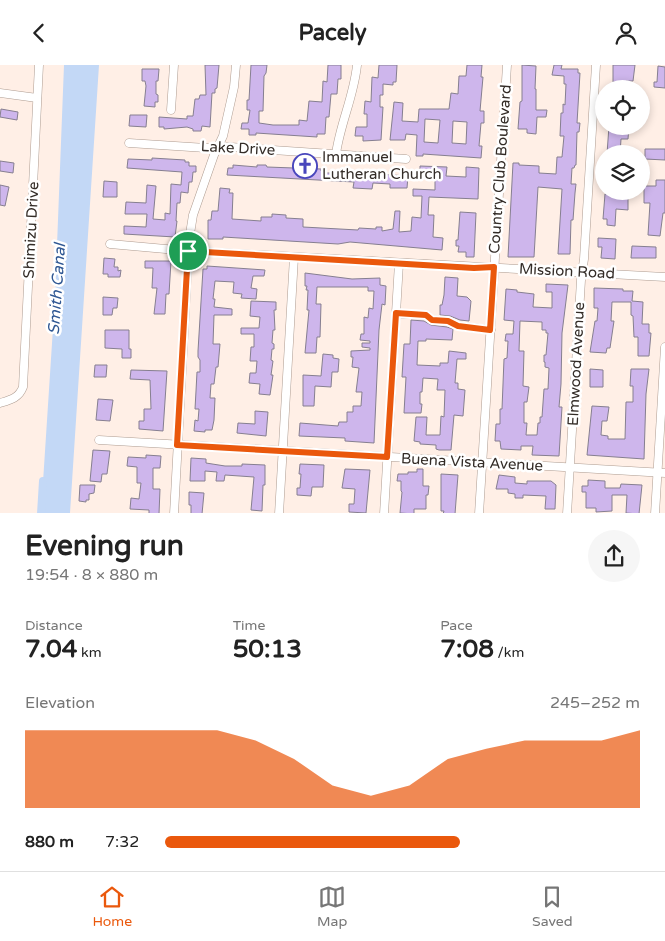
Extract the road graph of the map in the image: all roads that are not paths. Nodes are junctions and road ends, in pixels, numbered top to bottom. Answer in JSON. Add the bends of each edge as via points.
{"nodes":[{"id":1,"x":39,"y":65,"type":"edge"},
{"id":2,"x":174,"y":65,"type":"edge"},
{"id":3,"x":236,"y":65,"type":"edge"},
{"id":4,"x":357,"y":65,"type":"edge"},
{"id":5,"x":507,"y":65,"type":"edge"},
{"id":6,"x":596,"y":65,"type":"edge"},
{"id":7,"x":0,"y":93,"type":"edge"},
{"id":8,"x":37,"y":98,"type":"junction"},
{"id":9,"x":171,"y":110,"type":"dead end"},
{"id":10,"x":129,"y":143,"type":"dead end"},
{"id":11,"x":218,"y":147,"type":"junction"},
{"id":12,"x":336,"y":154,"type":"junction"},
{"id":13,"x":406,"y":159,"type":"dead end"},
{"id":14,"x":110,"y":244,"type":"dead end"},
{"id":15,"x":188,"y":251,"type":"junction"},
{"id":16,"x":294,"y":257,"type":"junction"},
{"id":17,"x":399,"y":263,"type":"junction"},
{"id":18,"x":494,"y":267,"type":"junction"},
{"id":19,"x":582,"y":272,"type":"junction"},
{"id":20,"x":665,"y":277,"type":"edge"},
{"id":21,"x":396,"y":313,"type":"junction"},
{"id":22,"x":490,"y":330,"type":"junction"},
{"id":23,"x":665,"y":347,"type":"edge"},
{"id":24,"x":0,"y":403,"type":"edge"},
{"id":25,"x":99,"y":440,"type":"dead end"},
{"id":26,"x":177,"y":445,"type":"junction"},
{"id":27,"x":282,"y":451,"type":"junction"},
{"id":28,"x":387,"y":457,"type":"junction"},
{"id":29,"x":482,"y":463,"type":"junction"},
{"id":30,"x":570,"y":467,"type":"junction"},
{"id":31,"x":661,"y":473,"type":"edge"},
{"id":32,"x":174,"y":513,"type":"edge"},
{"id":33,"x":279,"y":513,"type":"edge"},
{"id":34,"x":384,"y":513,"type":"edge"},
{"id":35,"x":479,"y":513,"type":"edge"},
{"id":36,"x":567,"y":513,"type":"edge"},
{"id":37,"x":655,"y":513,"type":"edge"}],
"edges":[{"from":1,"to":8,"type":"street","name":"Shimizu Drive"},
{"from":2,"to":9,"type":"street"},
{"from":3,"to":11,"type":"street","via":[[230,106]]},
{"from":4,"to":12,"type":"street"},
{"from":5,"to":18,"type":"street","name":"Country Club Boulevard"},
{"from":6,"to":19,"type":"street","name":"Elmwood Avenue"},
{"from":7,"to":8,"type":"street"},
{"from":8,"to":24,"type":"street","name":"Shimizu Drive","via":[[23,387],[19,395]]},
{"from":10,"to":11,"type":"street","name":"Lake Drive"},
{"from":11,"to":12,"type":"street","name":"Lake Drive"},
{"from":11,"to":15,"type":"street","via":[[194,215]]},
{"from":12,"to":13,"type":"street","name":"Lake Drive"},
{"from":14,"to":15,"type":"street","name":"Mission Road"},
{"from":15,"to":16,"type":"street","name":"Mission Road"},
{"from":15,"to":26,"type":"street"},
{"from":16,"to":17,"type":"street","name":"Mission Road"},
{"from":16,"to":27,"type":"street"},
{"from":17,"to":18,"type":"street","name":"Mission Road"},
{"from":17,"to":21,"type":"street"},
{"from":18,"to":19,"type":"street","name":"Mission Road"},
{"from":18,"to":22,"type":"street","name":"Country Club Boulevard"},
{"from":19,"to":20,"type":"street","name":"Mission Road"},
{"from":19,"to":30,"type":"street","name":"Elmwood Avenue"},
{"from":21,"to":22,"type":"street","via":[[426,315],[432,320]]},
{"from":21,"to":28,"type":"street"},
{"from":22,"to":29,"type":"street","name":"Country Club Boulevard"},
{"from":23,"to":31,"type":"street"},
{"from":25,"to":26,"type":"street","name":"Buena Vista Avenue"},
{"from":26,"to":27,"type":"street","name":"Buena Vista Avenue"},
{"from":26,"to":32,"type":"street"},
{"from":27,"to":28,"type":"street","name":"Buena Vista Avenue"},
{"from":27,"to":33,"type":"street"},
{"from":28,"to":29,"type":"street","name":"Buena Vista Avenue"},
{"from":28,"to":34,"type":"street"},
{"from":29,"to":30,"type":"street","name":"Buena Vista Avenue"},
{"from":29,"to":35,"type":"street","name":"Country Club Boulevard"},
{"from":30,"to":31,"type":"street","name":"Buena Vista Avenue"},
{"from":30,"to":36,"type":"street","name":"Elmwood Avenue"},
{"from":31,"to":37,"type":"street"}]}
